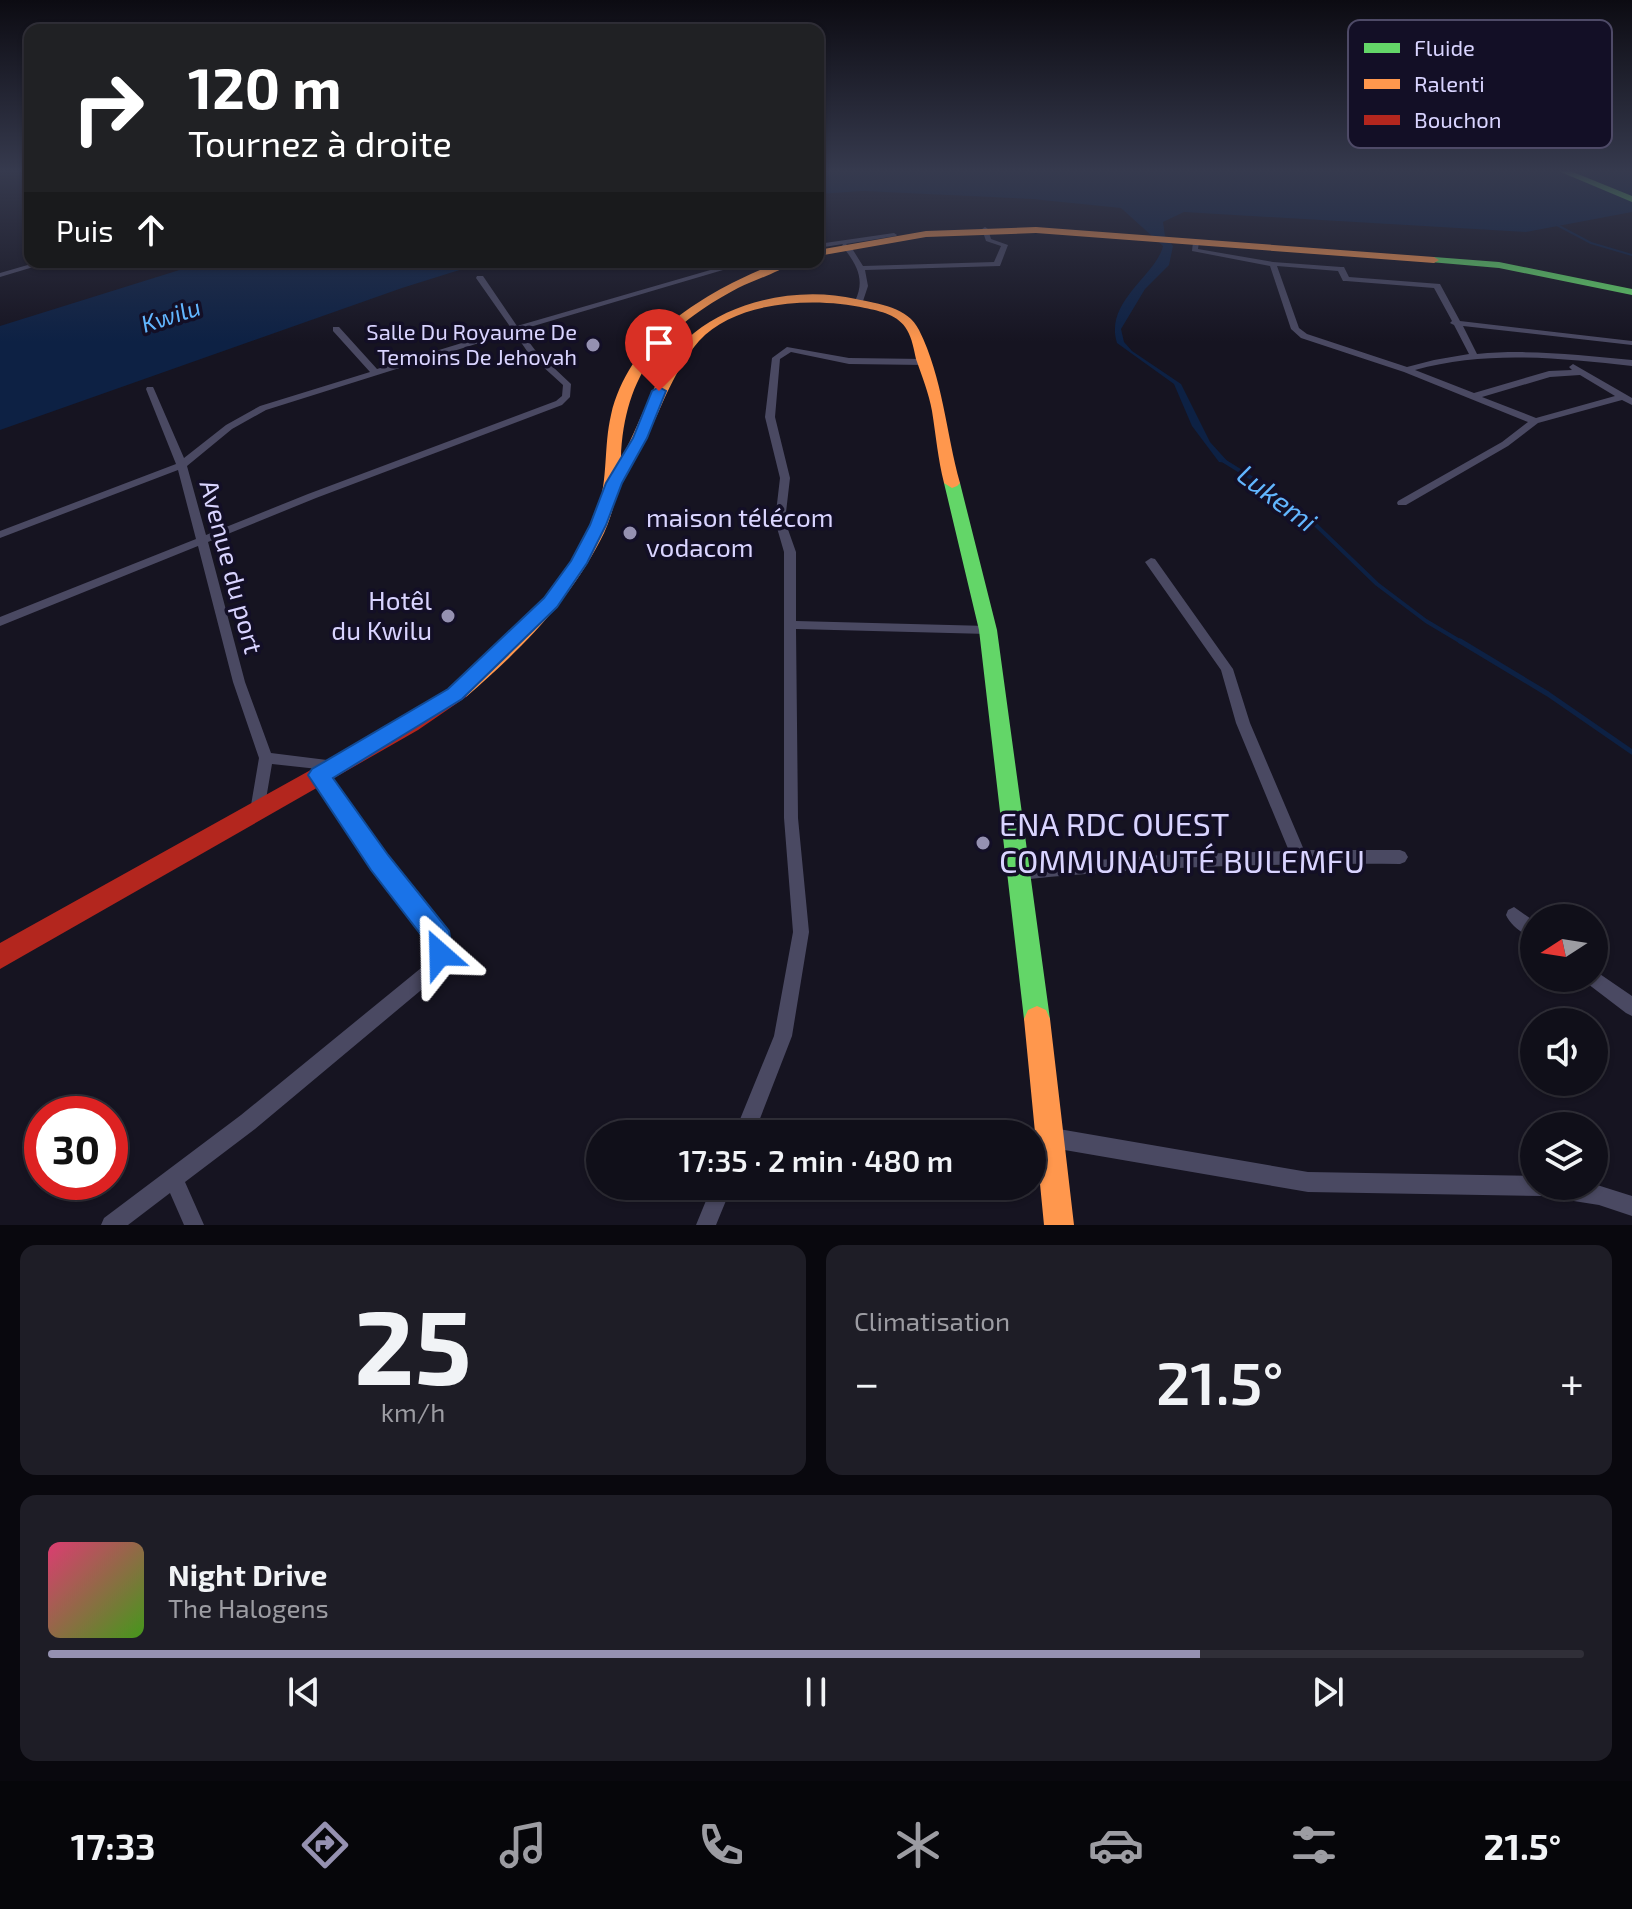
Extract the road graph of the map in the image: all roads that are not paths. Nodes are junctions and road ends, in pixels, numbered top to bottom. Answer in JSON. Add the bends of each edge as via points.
{"nodes":[{"id":1,"x":985,"y":229,"type":"junction"},
{"id":2,"x":916,"y":234,"type":"junction"},
{"id":3,"x":1194,"y":242,"type":"junction"},
{"id":4,"x":824,"y":245,"type":"edge"},
{"id":5,"x":845,"y":246,"type":"junction"},
{"id":6,"x":824,"y":251,"type":"edge"},
{"id":7,"x":1273,"y":264,"type":"junction"},
{"id":8,"x":25,"y":268,"type":"edge"},
{"id":9,"x":726,"y":268,"type":"edge"},
{"id":10,"x":773,"y":268,"type":"edge"},
{"id":11,"x":861,"y":268,"type":"junction"},
{"id":12,"x":0,"y":275,"type":"edge"},
{"id":13,"x":480,"y":278,"type":"dead end"},
{"id":14,"x":1632,"y":292,"type":"edge"},
{"id":15,"x":859,"y":301,"type":"junction"},
{"id":16,"x":1454,"y":323,"type":"junction"},
{"id":17,"x":336,"y":329,"type":"dead end"},
{"id":18,"x":516,"y":330,"type":"junction"},
{"id":19,"x":1576,"y":335,"type":"junction"},
{"id":20,"x":1632,"y":343,"type":"edge"},
{"id":21,"x":1555,"y":356,"type":"junction"},
{"id":22,"x":1475,"y":357,"type":"junction"},
{"id":23,"x":1592,"y":359,"type":"junction"},
{"id":24,"x":924,"y":362,"type":"junction"},
{"id":25,"x":1632,"y":363,"type":"edge"},
{"id":26,"x":1407,"y":370,"type":"junction"},
{"id":27,"x":1580,"y":372,"type":"junction"},
{"id":28,"x":376,"y":373,"type":"junction"},
{"id":29,"x":150,"y":389,"type":"dead end"},
{"id":30,"x":1475,"y":396,"type":"junction"},
{"id":31,"x":1621,"y":397,"type":"junction"},
{"id":32,"x":1632,"y":402,"type":"edge"},
{"id":33,"x":1535,"y":421,"type":"junction"},
{"id":34,"x":182,"y":465,"type":"junction"},
{"id":35,"x":614,"y":483,"type":"junction"},
{"id":36,"x":1402,"y":503,"type":"dead end"},
{"id":37,"x":0,"y":535,"type":"edge"},
{"id":38,"x":200,"y":539,"type":"junction"},
{"id":39,"x":1151,"y":562,"type":"dead end"},
{"id":40,"x":0,"y":622,"type":"edge"},
{"id":41,"x":792,"y":625,"type":"junction"},
{"id":42,"x":988,"y":630,"type":"junction"},
{"id":43,"x":266,"y":758,"type":"junction"},
{"id":44,"x":327,"y":770,"type":"junction"},
{"id":45,"x":257,"y":813,"type":"junction"},
{"id":46,"x":1299,"y":856,"type":"junction"},
{"id":47,"x":1400,"y":857,"type":"dead end"},
{"id":48,"x":1020,"y":873,"type":"junction"},
{"id":49,"x":1514,"y":915,"type":"dead end"},
{"id":50,"x":1520,"y":920,"type":"edge"},
{"id":51,"x":0,"y":957,"type":"edge"},
{"id":52,"x":1608,"y":989,"type":"edge"},
{"id":53,"x":1632,"y":1007,"type":"edge"},
{"id":54,"x":750,"y":1120,"type":"edge"},
{"id":55,"x":1052,"y":1138,"type":"junction"},
{"id":56,"x":173,"y":1178,"type":"junction"},
{"id":57,"x":716,"y":1200,"type":"edge"},
{"id":58,"x":1632,"y":1206,"type":"edge"},
{"id":59,"x":111,"y":1225,"type":"edge"},
{"id":60,"x":194,"y":1225,"type":"edge"},
{"id":61,"x":706,"y":1225,"type":"edge"},
{"id":62,"x":1059,"y":1225,"type":"edge"}],
"edges":[{"from":1,"to":2,"type":"main road"},
{"from":1,"to":3,"type":"main road"},
{"from":1,"to":11,"type":"street","via":[[988,240],[1005,245],[997,264]]},
{"from":2,"to":4,"type":"street"},
{"from":2,"to":5,"type":"main road"},
{"from":3,"to":7,"type":"street","via":[[1194,250]]},
{"from":3,"to":14,"type":"main road","via":[[1499,265]]},
{"from":5,"to":6,"type":"main road"},
{"from":5,"to":11,"type":"street"},
{"from":7,"to":16,"type":"street","via":[[1341,269],[1346,279],[1437,286]]},
{"from":7,"to":26,"type":"street","via":[[1299,333]]},
{"from":8,"to":12,"type":"street"},
{"from":9,"to":18,"type":"street"},
{"from":10,"to":35,"type":"main road","via":[[711,297],[651,349],[629,384],[618,419],[612,443]]},
{"from":11,"to":15,"type":"street","via":[[864,289]]},
{"from":13,"to":18,"type":"street"},
{"from":15,"to":24,"type":"main road","via":[[901,316],[913,329]]},
{"from":15,"to":35,"type":"main road","via":[[793,298],[750,308],[696,337],[659,391]]},
{"from":16,"to":19,"type":"street"},
{"from":16,"to":22,"type":"street"},
{"from":17,"to":28,"type":"street"},
{"from":18,"to":28,"type":"street"},
{"from":18,"to":38,"type":"street","via":[[567,384],[566,397],[559,403]]},
{"from":19,"to":20,"type":"street"},
{"from":19,"to":23,"type":"street"},
{"from":21,"to":22,"type":"street"},
{"from":21,"to":23,"type":"street"},
{"from":21,"to":27,"type":"street"},
{"from":22,"to":26,"type":"street"},
{"from":23,"to":25,"type":"street"},
{"from":24,"to":41,"type":"street","via":[[849,361],[796,349],[784,350],[776,358],[770,417],[785,478],[780,521],[790,552]]},
{"from":24,"to":42,"type":"main road"},
{"from":26,"to":30,"type":"street"},
{"from":27,"to":30,"type":"street","via":[[1549,374]]},
{"from":27,"to":31,"type":"street"},
{"from":28,"to":34,"type":"street","via":[[263,408],[229,427]]},
{"from":29,"to":34,"type":"street","name":"Avenue du port"},
{"from":30,"to":33,"type":"street"},
{"from":31,"to":32,"type":"street"},
{"from":31,"to":33,"type":"street"},
{"from":33,"to":36,"type":"street"},
{"from":34,"to":37,"type":"street"},
{"from":34,"to":38,"type":"street","name":"Avenue du port"},
{"from":35,"to":44,"type":"main road","via":[[579,563],[539,614],[455,694]]},
{"from":38,"to":40,"type":"street"},
{"from":38,"to":43,"type":"street","name":"Avenue du port"},
{"from":39,"to":46,"type":"street","via":[[1227,669],[1243,723]]},
{"from":41,"to":42,"type":"street"},
{"from":41,"to":54,"type":"street","via":[[791,818],[801,932],[783,1036]]},
{"from":42,"to":48,"type":"main road"},
{"from":43,"to":44,"type":"street"},
{"from":43,"to":45,"type":"street"},
{"from":44,"to":45,"type":"main road"},
{"from":44,"to":56,"type":"street","via":[[379,862],[440,940],[440,954],[432,970]]},
{"from":45,"to":51,"type":"main road"},
{"from":46,"to":47,"type":"street"},
{"from":46,"to":48,"type":"street"},
{"from":48,"to":55,"type":"main road"},
{"from":49,"to":50,"type":"street"},
{"from":52,"to":53,"type":"street"},
{"from":55,"to":58,"type":"street","via":[[1308,1182],[1542,1186]]},
{"from":55,"to":62,"type":"main road"},
{"from":56,"to":59,"type":"street"},
{"from":56,"to":60,"type":"street"},
{"from":57,"to":61,"type":"street"}]}
